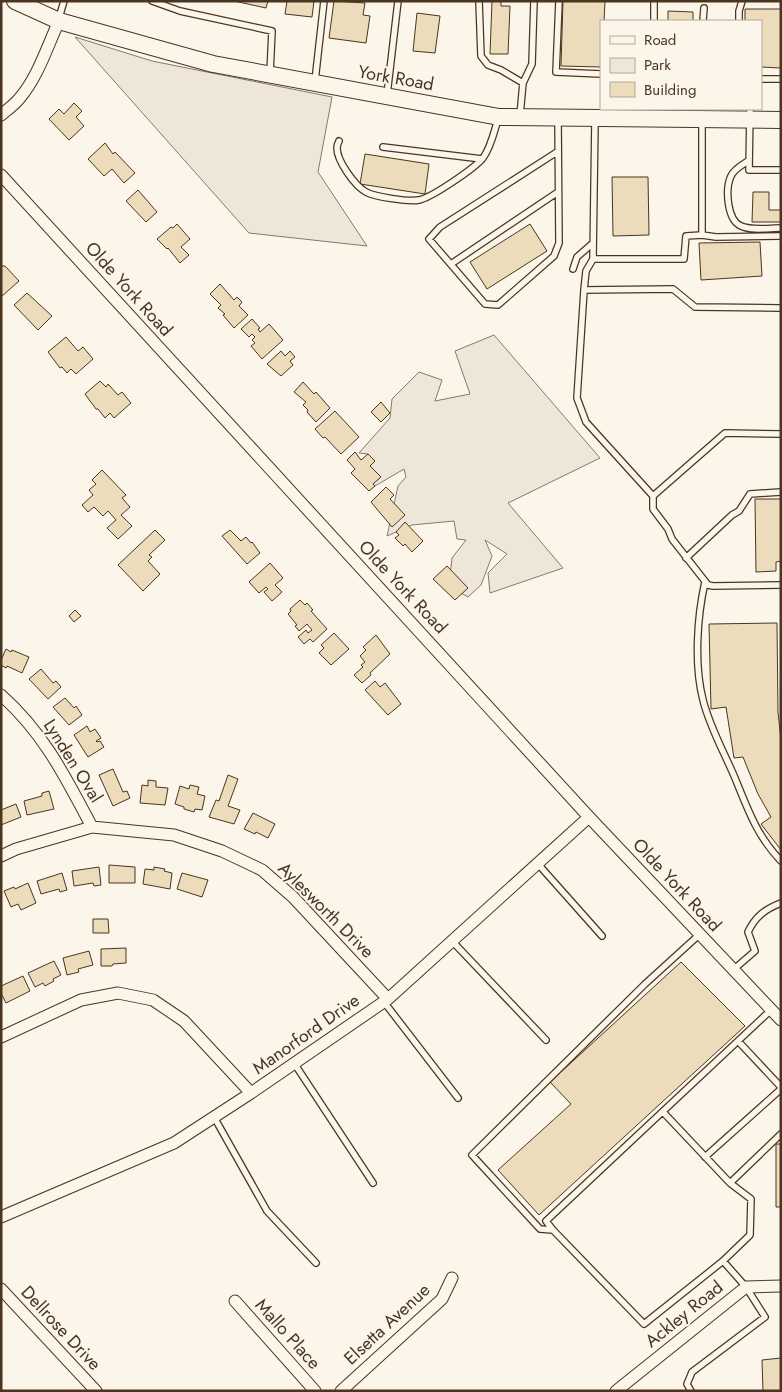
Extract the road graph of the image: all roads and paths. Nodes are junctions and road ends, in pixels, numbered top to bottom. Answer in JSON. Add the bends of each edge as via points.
{"nodes":[{"id":1,"x":15,"y":1,"type":"edge"},
{"id":2,"x":64,"y":1,"type":"edge"},
{"id":3,"x":152,"y":1,"type":"edge"},
{"id":4,"x":324,"y":1,"type":"edge"},
{"id":5,"x":398,"y":1,"type":"edge"},
{"id":6,"x":479,"y":1,"type":"edge"},
{"id":7,"x":534,"y":1,"type":"edge"},
{"id":8,"x":559,"y":1,"type":"edge"},
{"id":9,"x":654,"y":1,"type":"edge"},
{"id":10,"x":742,"y":1,"type":"edge"},
{"id":11,"x":161,"y":3,"type":"edge"},
{"id":12,"x":704,"y":8,"type":"dead end"},
{"id":13,"x":59,"y":20,"type":"junction"},
{"id":14,"x":654,"y":20,"type":"edge"},
{"id":15,"x":704,"y":20,"type":"edge"},
{"id":16,"x":739,"y":20,"type":"edge"},
{"id":17,"x":600,"y":74,"type":"edge"},
{"id":18,"x":270,"y":75,"type":"junction"},
{"id":19,"x":762,"y":79,"type":"edge"},
{"id":20,"x":781,"y":79,"type":"edge"},
{"id":21,"x":523,"y":82,"type":"junction"},
{"id":22,"x":315,"y":84,"type":"junction"},
{"id":23,"x":387,"y":97,"type":"junction"},
{"id":24,"x":656,"y":113,"type":"edge"},
{"id":25,"x":750,"y":114,"type":"edge"},
{"id":26,"x":1,"y":115,"type":"edge"},
{"id":27,"x":699,"y":115,"type":"edge"},
{"id":28,"x":499,"y":117,"type":"junction"},
{"id":29,"x":520,"y":117,"type":"junction"},
{"id":30,"x":558,"y":117,"type":"junction"},
{"id":31,"x":595,"y":118,"type":"junction"},
{"id":32,"x":781,"y":120,"type":"edge"},
{"id":33,"x":339,"y":141,"type":"dead end"},
{"id":34,"x":383,"y":147,"type":"dead end"},
{"id":35,"x":557,"y":152,"type":"junction"},
{"id":36,"x":482,"y":159,"type":"junction"},
{"id":37,"x":748,"y":161,"type":"junction"},
{"id":38,"x":781,"y":170,"type":"edge"},
{"id":39,"x":1,"y":175,"type":"edge"},
{"id":40,"x":558,"y":192,"type":"junction"},
{"id":41,"x":781,"y":228,"type":"edge"},
{"id":42,"x":702,"y":235,"type":"junction"},
{"id":43,"x":781,"y":236,"type":"edge"},
{"id":44,"x":594,"y":243,"type":"junction"},
{"id":45,"x":593,"y":260,"type":"junction"},
{"id":46,"x":451,"y":264,"type":"junction"},
{"id":47,"x":573,"y":269,"type":"dead end"},
{"id":48,"x":584,"y":290,"type":"junction"},
{"id":49,"x":781,"y":308,"type":"edge"},
{"id":50,"x":781,"y":434,"type":"edge"},
{"id":51,"x":781,"y":492,"type":"edge"},
{"id":52,"x":653,"y":496,"type":"junction"},
{"id":53,"x":686,"y":558,"type":"junction"},
{"id":54,"x":705,"y":582,"type":"junction"},
{"id":55,"x":781,"y":585,"type":"edge"},
{"id":56,"x":1,"y":695,"type":"edge"},
{"id":57,"x":589,"y":817,"type":"junction"},
{"id":58,"x":92,"y":827,"type":"junction"},
{"id":59,"x":1,"y":856,"type":"edge"},
{"id":60,"x":781,"y":861,"type":"edge"},
{"id":61,"x":538,"y":864,"type":"junction"},
{"id":62,"x":781,"y":903,"type":"edge"},
{"id":63,"x":700,"y":934,"type":"junction"},
{"id":64,"x":602,"y":936,"type":"dead end"},
{"id":65,"x":452,"y":941,"type":"junction"},
{"id":66,"x":733,"y":970,"type":"junction"},
{"id":67,"x":386,"y":1000,"type":"junction"},
{"id":68,"x":771,"y":1010,"type":"junction"},
{"id":69,"x":781,"y":1020,"type":"edge"},
{"id":70,"x":1,"y":1037,"type":"edge"},
{"id":71,"x":546,"y":1040,"type":"dead end"},
{"id":72,"x":738,"y":1041,"type":"junction"},
{"id":73,"x":294,"y":1063,"type":"junction"},
{"id":74,"x":781,"y":1088,"type":"edge"},
{"id":75,"x":251,"y":1093,"type":"junction"},
{"id":76,"x":458,"y":1098,"type":"dead end"},
{"id":77,"x":663,"y":1112,"type":"junction"},
{"id":78,"x":214,"y":1117,"type":"junction"},
{"id":79,"x":781,"y":1134,"type":"edge"},
{"id":80,"x":705,"y":1157,"type":"junction"},
{"id":81,"x":373,"y":1183,"type":"dead end"},
{"id":82,"x":730,"y":1183,"type":"junction"},
{"id":83,"x":1,"y":1217,"type":"edge"},
{"id":84,"x":554,"y":1230,"type":"junction"},
{"id":85,"x":723,"y":1261,"type":"junction"},
{"id":86,"x":316,"y":1263,"type":"dead end"},
{"id":87,"x":452,"y":1278,"type":"dead end"},
{"id":88,"x":781,"y":1286,"type":"edge"},
{"id":89,"x":746,"y":1287,"type":"junction"},
{"id":90,"x":1,"y":1289,"type":"edge"},
{"id":91,"x":234,"y":1301,"type":"dead end"},
{"id":92,"x":96,"y":1391,"type":"edge"},
{"id":93,"x":315,"y":1391,"type":"edge"},
{"id":94,"x":341,"y":1391,"type":"edge"},
{"id":95,"x":616,"y":1391,"type":"edge"},
{"id":96,"x":691,"y":1391,"type":"edge"}],
"edges":[{"from":1,"to":13,"type":"main road","name":"York Road"},
{"from":2,"to":13,"type":"lane"},
{"from":3,"to":11,"type":"lane"},
{"from":4,"to":22,"type":"lane"},
{"from":5,"to":23,"type":"lane"},
{"from":6,"to":21,"type":"lane","via":[[481,56],[488,65]]},
{"from":7,"to":21,"type":"lane","via":[[532,64]]},
{"from":8,"to":17,"type":"lane","via":[[556,72]]},
{"from":9,"to":14,"type":"lane"},
{"from":10,"to":16,"type":"lane"},
{"from":11,"to":18,"type":"lane","via":[[180,11],[272,31]]},
{"from":12,"to":15,"type":"lane"},
{"from":13,"to":18,"type":"main road","name":"York Road","via":[[213,64]]},
{"from":13,"to":26,"type":"street","via":[[28,87]]},
{"from":18,"to":22,"type":"main road","name":"York Road"},
{"from":19,"to":20,"type":"lane"},
{"from":21,"to":29,"type":"lane"},
{"from":22,"to":23,"type":"main road","name":"York Road"},
{"from":23,"to":28,"type":"main road","name":"York Road"},
{"from":24,"to":27,"type":"main road","name":"York Road"},
{"from":24,"to":31,"type":"main road","name":"York Road"},
{"from":25,"to":27,"type":"main road","name":"York Road"},
{"from":25,"to":32,"type":"main road","name":"York Road"},
{"from":25,"to":37,"type":"lane"},
{"from":27,"to":42,"type":"lane"},
{"from":28,"to":29,"type":"main road","name":"York Road"},
{"from":28,"to":36,"type":"lane","via":[[491,144]]},
{"from":29,"to":30,"type":"main road","name":"York Road"},
{"from":30,"to":31,"type":"main road","name":"York Road"},
{"from":30,"to":35,"type":"lane"},
{"from":31,"to":44,"type":"lane"},
{"from":33,"to":36,"type":"lane","via":[[337,149],[345,171],[366,192],[409,201],[431,196]]},
{"from":34,"to":36,"type":"lane"},
{"from":35,"to":40,"type":"lane"},
{"from":35,"to":46,"type":"lane","via":[[440,228],[429,239]]},
{"from":37,"to":38,"type":"lane","via":[[749,170]]},
{"from":37,"to":41,"type":"lane","via":[[731,176],[731,216],[748,228]]},
{"from":39,"to":57,"type":"street","name":"Olde York Road"},
{"from":40,"to":46,"type":"lane"},
{"from":40,"to":46,"type":"lane","via":[[559,243],[554,256],[498,305],[486,304]]},
{"from":42,"to":43,"type":"lane"},
{"from":42,"to":45,"type":"lane","via":[[686,236],[684,259]]},
{"from":44,"to":45,"type":"lane"},
{"from":44,"to":47,"type":"lane","via":[[577,257]]},
{"from":45,"to":48,"type":"lane","via":[[586,271]]},
{"from":48,"to":49,"type":"lane","via":[[673,289],[695,307]]},
{"from":48,"to":52,"type":"lane","via":[[577,398],[586,422]]},
{"from":50,"to":52,"type":"lane","via":[[725,433]]},
{"from":51,"to":53,"type":"lane","via":[[750,494],[740,511]]},
{"from":52,"to":53,"type":"lane","via":[[653,509]]},
{"from":53,"to":54,"type":"lane"},
{"from":54,"to":55,"type":"lane","via":[[712,586]]},
{"from":54,"to":60,"type":"lane","via":[[699,632],[703,700],[712,729],[751,819],[761,838]]},
{"from":56,"to":58,"type":"street","name":"Lynden Oval","via":[[20,711],[52,753]]},
{"from":57,"to":61,"type":"street","name":"Manorford Drive"},
{"from":57,"to":63,"type":"street","name":"Olde York Road"},
{"from":58,"to":59,"type":"street","name":"Aylesworth Drive"},
{"from":58,"to":67,"type":"street","name":"Aylesworth Drive","via":[[174,835],[222,851],[262,870],[293,897]]},
{"from":61,"to":64,"type":"lane"},
{"from":61,"to":65,"type":"street","name":"Manorford Drive"},
{"from":62,"to":66,"type":"lane","via":[[769,907],[754,920],[748,932],[755,951]]},
{"from":63,"to":66,"type":"street","name":"Olde York Road"},
{"from":63,"to":84,"type":"lane","via":[[472,1155],[540,1229]]},
{"from":65,"to":67,"type":"street","name":"Manorford Drive"},
{"from":65,"to":71,"type":"lane"},
{"from":66,"to":68,"type":"street","name":"Olde York Road"},
{"from":67,"to":73,"type":"street","name":"Manorford Drive"},
{"from":67,"to":76,"type":"lane"},
{"from":68,"to":69,"type":"street","name":"Olde York Road"},
{"from":68,"to":72,"type":"lane"},
{"from":70,"to":75,"type":"street","via":[[81,1000],[118,993],[153,1000],[184,1021]]},
{"from":72,"to":74,"type":"lane"},
{"from":72,"to":77,"type":"lane"},
{"from":73,"to":75,"type":"street","name":"Manorford Drive"},
{"from":73,"to":81,"type":"lane"},
{"from":74,"to":80,"type":"lane"},
{"from":75,"to":78,"type":"street","name":"Manorford Drive"},
{"from":77,"to":80,"type":"lane"},
{"from":77,"to":84,"type":"lane","via":[[546,1222]]},
{"from":78,"to":83,"type":"street","name":"Manorford Drive","via":[[174,1143]]},
{"from":78,"to":86,"type":"lane","via":[[267,1211]]},
{"from":79,"to":82,"type":"lane"},
{"from":80,"to":82,"type":"lane"},
{"from":82,"to":85,"type":"lane","via":[[751,1199],[750,1235]]},
{"from":84,"to":85,"type":"lane","via":[[644,1324]]},
{"from":85,"to":89,"type":"lane"},
{"from":87,"to":94,"type":"street","name":"Elsetta Avenue","via":[[442,1299]]},
{"from":88,"to":89,"type":"street","name":"Ackley Road"},
{"from":89,"to":95,"type":"street","name":"Ackley Road"},
{"from":89,"to":96,"type":"lane","via":[[765,1317],[692,1372],[687,1384]]},
{"from":90,"to":92,"type":"street","name":"Dellrose Drive"},
{"from":91,"to":93,"type":"street","name":"Mallo Place"}]}
